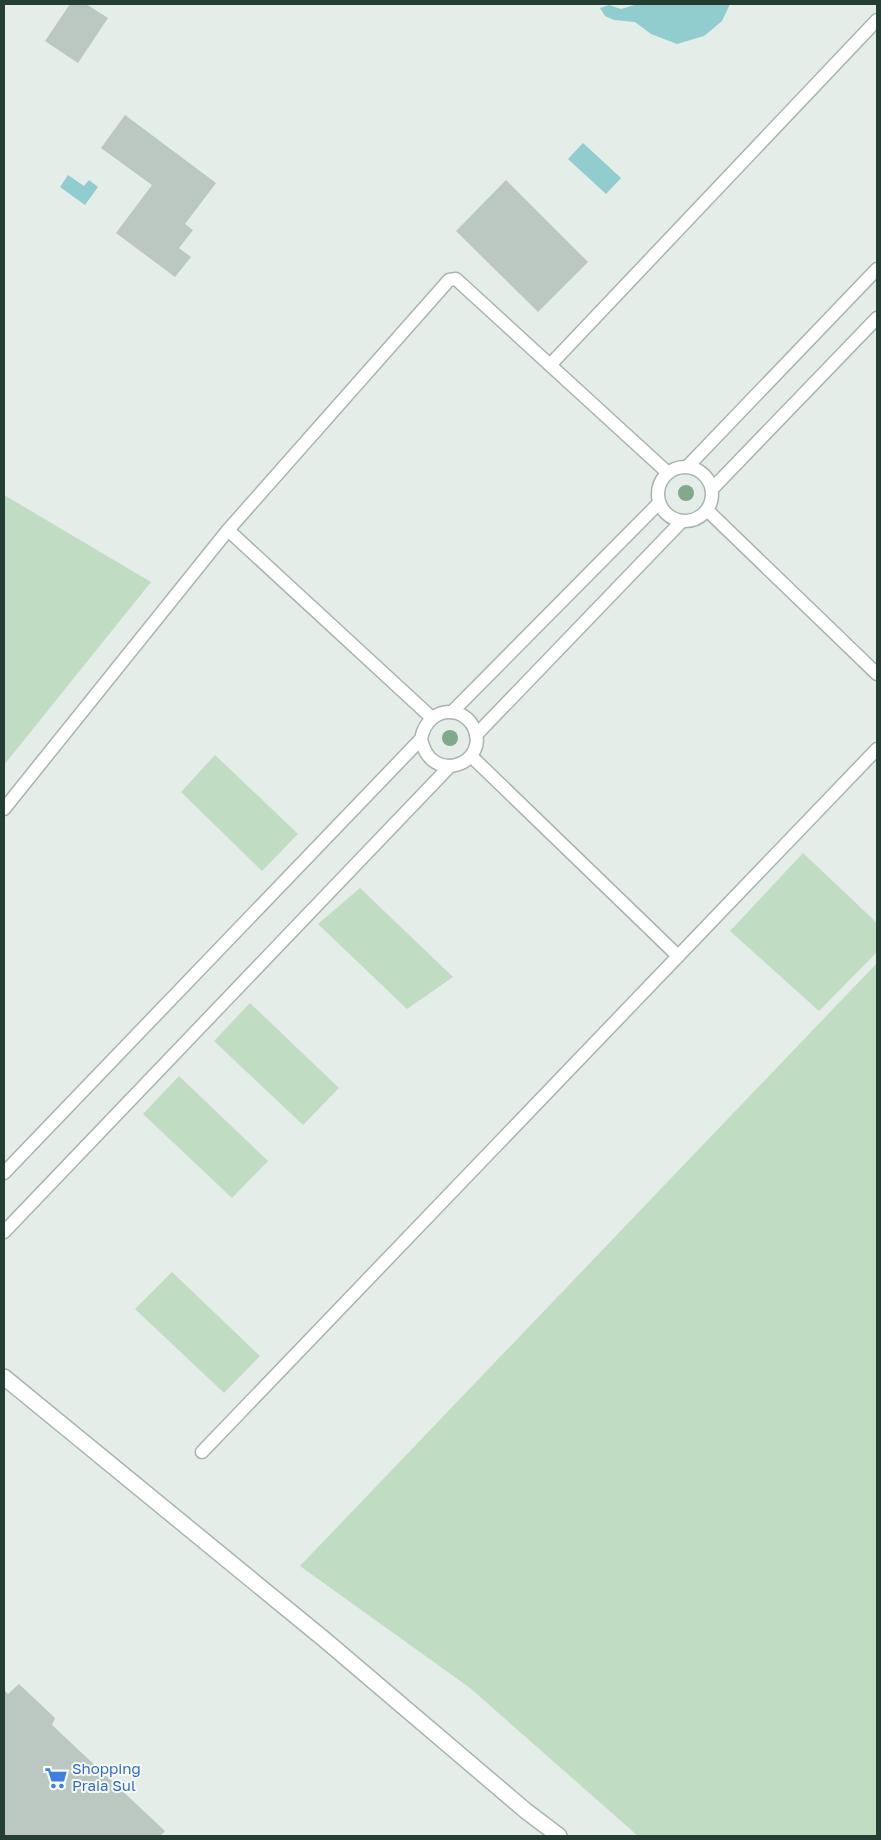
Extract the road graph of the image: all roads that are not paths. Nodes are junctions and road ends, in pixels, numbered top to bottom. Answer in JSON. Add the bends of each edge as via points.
{"nodes":[{"id":1,"x":877,"y":20,"type":"edge"},
{"id":2,"x":877,"y":269,"type":"edge"},
{"id":3,"x":877,"y":318,"type":"edge"},
{"id":4,"x":550,"y":365,"type":"junction"},
{"id":5,"x":688,"y":466,"type":"junction"},
{"id":6,"x":668,"y":473,"type":"junction"},
{"id":7,"x":712,"y":489,"type":"junction"},
{"id":8,"x":659,"y":503,"type":"junction"},
{"id":9,"x":707,"y":510,"type":"junction"},
{"id":10,"x":682,"y":521,"type":"junction"},
{"id":11,"x":228,"y":530,"type":"junction"},
{"id":12,"x":877,"y":674,"type":"edge"},
{"id":13,"x":452,"y":712,"type":"junction"},
{"id":14,"x":432,"y":718,"type":"junction"},
{"id":15,"x":476,"y":735,"type":"junction"},
{"id":16,"x":421,"y":739,"type":"junction"},
{"id":17,"x":877,"y":749,"type":"edge"},
{"id":18,"x":471,"y":756,"type":"junction"},
{"id":19,"x":450,"y":766,"type":"junction"},
{"id":20,"x":4,"y":810,"type":"edge"},
{"id":21,"x":678,"y":956,"type":"junction"},
{"id":22,"x":4,"y":1173,"type":"edge"},
{"id":23,"x":4,"y":1232,"type":"edge"},
{"id":24,"x":4,"y":1377,"type":"edge"},
{"id":25,"x":202,"y":1452,"type":"dead end"},
{"id":26,"x":559,"y":1836,"type":"edge"}],
"edges":[{"from":1,"to":4,"type":"lane"},
{"from":2,"to":5,"type":"lane"},
{"from":3,"to":7,"type":"lane"},
{"from":4,"to":6,"type":"lane"},
{"from":4,"to":11,"type":"lane","via":[[456,279],[449,280]]},
{"from":5,"to":6,"type":"lane","via":[[679,466]]},
{"from":5,"to":7,"type":"lane","via":[[704,474]]},
{"from":6,"to":8,"type":"lane","via":[[659,484]]},
{"from":7,"to":9,"type":"lane"},
{"from":8,"to":10,"type":"lane","via":[[670,517]]},
{"from":8,"to":13,"type":"lane"},
{"from":9,"to":10,"type":"lane","via":[[697,518]]},
{"from":9,"to":12,"type":"lane"},
{"from":10,"to":15,"type":"lane"},
{"from":11,"to":14,"type":"lane"},
{"from":11,"to":20,"type":"lane"},
{"from":13,"to":14,"type":"lane","via":[[443,712]]},
{"from":13,"to":15,"type":"lane","via":[[468,719]]},
{"from":14,"to":16,"type":"lane"},
{"from":15,"to":18,"type":"lane"},
{"from":16,"to":19,"type":"lane","via":[[434,763]]},
{"from":16,"to":22,"type":"lane"},
{"from":17,"to":21,"type":"lane"},
{"from":18,"to":19,"type":"lane","via":[[461,764]]},
{"from":18,"to":21,"type":"lane"},
{"from":19,"to":23,"type":"lane"},
{"from":21,"to":25,"type":"lane"},
{"from":24,"to":26,"type":"street"}]}
